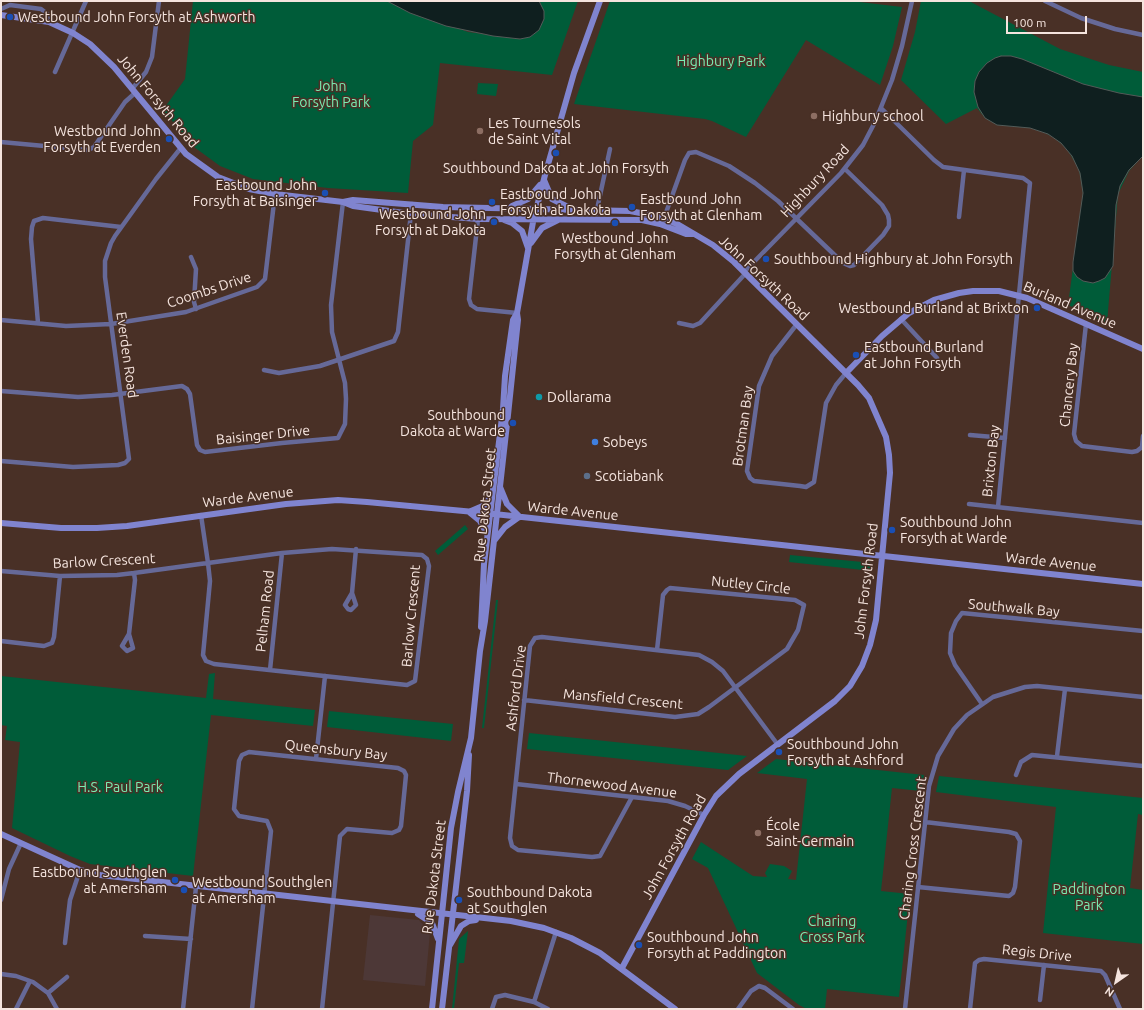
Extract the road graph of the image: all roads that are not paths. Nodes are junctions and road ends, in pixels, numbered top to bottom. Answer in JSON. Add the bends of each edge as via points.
{"nodes":[{"id":1,"x":86,"y":1,"type":"edge"},
{"id":2,"x":158,"y":1,"type":"edge"},
{"id":3,"x":600,"y":1,"type":"edge"},
{"id":4,"x":912,"y":1,"type":"edge"},
{"id":5,"x":1045,"y":1,"type":"edge"},
{"id":6,"x":1,"y":9,"type":"edge"},
{"id":7,"x":1,"y":15,"type":"edge"},
{"id":8,"x":53,"y":24,"type":"junction"},
{"id":9,"x":73,"y":33,"type":"junction"},
{"id":10,"x":1143,"y":35,"type":"edge"},
{"id":11,"x":55,"y":72,"type":"dead end"},
{"id":12,"x":133,"y":91,"type":"junction"},
{"id":13,"x":881,"y":108,"type":"junction"},
{"id":14,"x":1,"y":142,"type":"edge"},
{"id":15,"x":180,"y":149,"type":"junction"},
{"id":16,"x":610,"y":149,"type":"dead end"},
{"id":17,"x":845,"y":169,"type":"junction"},
{"id":18,"x":964,"y":170,"type":"junction"},
{"id":19,"x":544,"y":180,"type":"junction"},
{"id":20,"x":274,"y":194,"type":"junction"},
{"id":21,"x":343,"y":202,"type":"junction"},
{"id":22,"x":412,"y":204,"type":"junction"},
{"id":23,"x":508,"y":208,"type":"junction"},
{"id":24,"x":536,"y":208,"type":"junction"},
{"id":25,"x":572,"y":209,"type":"junction"},
{"id":26,"x":597,"y":212,"type":"junction"},
{"id":27,"x":411,"y":214,"type":"junction"},
{"id":28,"x":959,"y":217,"type":"dead end"},
{"id":29,"x":499,"y":218,"type":"junction"},
{"id":30,"x":534,"y":218,"type":"junction"},
{"id":31,"x":478,"y":219,"type":"junction"},
{"id":32,"x":560,"y":219,"type":"junction"},
{"id":33,"x":796,"y":219,"type":"junction"},
{"id":34,"x":663,"y":221,"type":"junction"},
{"id":35,"x":121,"y":227,"type":"junction"},
{"id":36,"x":528,"y":250,"type":"junction"},
{"id":37,"x":191,"y":257,"type":"dead end"},
{"id":38,"x":744,"y":273,"type":"junction"},
{"id":39,"x":1020,"y":296,"type":"junction"},
{"id":40,"x":196,"y":309,"type":"junction"},
{"id":41,"x":517,"y":313,"type":"junction"},
{"id":42,"x":901,"y":319,"type":"junction"},
{"id":43,"x":1,"y":320,"type":"edge"},
{"id":44,"x":38,"y":323,"type":"junction"},
{"id":45,"x":679,"y":323,"type":"dead end"},
{"id":46,"x":111,"y":324,"type":"junction"},
{"id":47,"x":797,"y":324,"type":"junction"},
{"id":48,"x":1086,"y":324,"type":"junction"},
{"id":49,"x":1143,"y":349,"type":"edge"},
{"id":50,"x":937,"y":358,"type":"dead end"},
{"id":51,"x":339,"y":360,"type":"junction"},
{"id":52,"x":264,"y":370,"type":"dead end"},
{"id":53,"x":846,"y":373,"type":"junction"},
{"id":54,"x":1,"y":391,"type":"edge"},
{"id":55,"x":121,"y":394,"type":"junction"},
{"id":56,"x":970,"y":435,"type":"dead end"},
{"id":57,"x":1143,"y":436,"type":"edge"},
{"id":58,"x":1005,"y":438,"type":"junction"},
{"id":59,"x":1,"y":461,"type":"edge"},
{"id":60,"x":499,"y":485,"type":"junction"},
{"id":61,"x":493,"y":493,"type":"junction"},
{"id":62,"x":969,"y":504,"type":"dead end"},
{"id":63,"x":998,"y":507,"type":"junction"},
{"id":64,"x":469,"y":512,"type":"junction"},
{"id":65,"x":494,"y":514,"type":"junction"},
{"id":66,"x":201,"y":515,"type":"junction"},
{"id":67,"x":520,"y":517,"type":"junction"},
{"id":68,"x":1,"y":523,"type":"edge"},
{"id":69,"x":1143,"y":523,"type":"edge"},
{"id":70,"x":488,"y":535,"type":"junction"},
{"id":71,"x":493,"y":542,"type":"junction"},
{"id":72,"x":356,"y":549,"type":"junction"},
{"id":73,"x":282,"y":553,"type":"junction"},
{"id":74,"x":882,"y":556,"type":"junction"},
{"id":75,"x":208,"y":563,"type":"junction"},
{"id":76,"x":1,"y":571,"type":"edge"},
{"id":77,"x":134,"y":573,"type":"junction"},
{"id":78,"x":60,"y":576,"type":"junction"},
{"id":79,"x":1143,"y":584,"type":"edge"},
{"id":80,"x":352,"y":593,"type":"dead end"},
{"id":81,"x":1143,"y":632,"type":"edge"},
{"id":82,"x":129,"y":634,"type":"dead end"},
{"id":83,"x":1,"y":642,"type":"edge"},
{"id":84,"x":481,"y":643,"type":"junction"},
{"id":85,"x":657,"y":650,"type":"junction"},
{"id":86,"x":270,"y":670,"type":"junction"},
{"id":87,"x":325,"y":676,"type":"junction"},
{"id":88,"x":736,"y":688,"type":"junction"},
{"id":89,"x":1065,"y":689,"type":"junction"},
{"id":90,"x":1143,"y":697,"type":"edge"},
{"id":91,"x":524,"y":700,"type":"junction"},
{"id":92,"x":982,"y":704,"type":"junction"},
{"id":93,"x":778,"y":745,"type":"junction"},
{"id":94,"x":469,"y":749,"type":"junction"},
{"id":95,"x":1057,"y":756,"type":"junction"},
{"id":96,"x":316,"y":759,"type":"junction"},
{"id":97,"x":1143,"y":766,"type":"edge"},
{"id":98,"x":1016,"y":775,"type":"dead end"},
{"id":99,"x":516,"y":784,"type":"junction"},
{"id":100,"x":632,"y":797,"type":"junction"},
{"id":101,"x":704,"y":815,"type":"junction"},
{"id":102,"x":925,"y":822,"type":"junction"},
{"id":103,"x":1,"y":834,"type":"edge"},
{"id":104,"x":21,"y":843,"type":"junction"},
{"id":105,"x":80,"y":870,"type":"junction"},
{"id":106,"x":196,"y":887,"type":"junction"},
{"id":107,"x":918,"y":887,"type":"junction"},
{"id":108,"x":265,"y":893,"type":"junction"},
{"id":109,"x":1,"y":900,"type":"edge"},
{"id":110,"x":333,"y":900,"type":"junction"},
{"id":111,"x":403,"y":909,"type":"junction"},
{"id":112,"x":442,"y":914,"type":"junction"},
{"id":113,"x":452,"y":915,"type":"junction"},
{"id":114,"x":484,"y":918,"type":"junction"},
{"id":115,"x":556,"y":932,"type":"junction"},
{"id":116,"x":145,"y":936,"type":"dead end"},
{"id":117,"x":191,"y":939,"type":"junction"},
{"id":118,"x":65,"y":943,"type":"dead end"},
{"id":119,"x":439,"y":944,"type":"junction"},
{"id":120,"x":448,"y":950,"type":"junction"},
{"id":121,"x":1044,"y":965,"type":"junction"},
{"id":122,"x":622,"y":968,"type":"junction"},
{"id":123,"x":1,"y":974,"type":"edge"},
{"id":124,"x":67,"y":977,"type":"dead end"},
{"id":125,"x":30,"y":981,"type":"junction"},
{"id":126,"x":48,"y":993,"type":"junction"},
{"id":127,"x":1040,"y":1000,"type":"dead end"},
{"id":128,"x":534,"y":1002,"type":"junction"},
{"id":129,"x":16,"y":1009,"type":"edge"},
{"id":130,"x":57,"y":1009,"type":"edge"},
{"id":131,"x":183,"y":1009,"type":"edge"},
{"id":132,"x":252,"y":1009,"type":"edge"},
{"id":133,"x":322,"y":1009,"type":"edge"},
{"id":134,"x":432,"y":1009,"type":"edge"},
{"id":135,"x":442,"y":1009,"type":"edge"},
{"id":136,"x":492,"y":1009,"type":"edge"},
{"id":137,"x":548,"y":1009,"type":"edge"},
{"id":138,"x":675,"y":1009,"type":"edge"},
{"id":139,"x":738,"y":1009,"type":"edge"},
{"id":140,"x":793,"y":1009,"type":"edge"},
{"id":141,"x":905,"y":1009,"type":"edge"},
{"id":142,"x":970,"y":1009,"type":"edge"},
{"id":143,"x":1120,"y":1009,"type":"edge"}],
"edges":[{"from":1,"to":9,"type":"street"},
{"from":2,"to":12,"type":"street","via":[[152,57],[146,72]]},
{"from":3,"to":19,"type":"street","via":[[568,94]]},
{"from":4,"to":13,"type":"street","name":"Highbury Road","via":[[898,62]]},
{"from":5,"to":10,"type":"street","via":[[1081,18]]},
{"from":6,"to":8,"type":"street","name":"John Forsyth Road","via":[[10,4],[41,9],[50,16]]},
{"from":7,"to":8,"type":"street","name":"John Forsyth Road","via":[[38,19]]},
{"from":8,"to":9,"type":"street","name":"John Forsyth Road"},
{"from":9,"to":11,"type":"street"},
{"from":9,"to":12,"type":"street","name":"John Forsyth Road","via":[[99,52]]},
{"from":12,"to":14,"type":"street","via":[[94,147],[88,150]]},
{"from":12,"to":15,"type":"street","name":"John Forsyth Road"},
{"from":13,"to":17,"type":"street","name":"Highbury Road","via":[[869,135]]},
{"from":13,"to":18,"type":"street","via":[[934,160],[943,166]]},
{"from":15,"to":20,"type":"street","name":"John Forsyth Road","via":[[218,177],[249,189]]},
{"from":15,"to":35,"type":"street","name":"Everden Road"},
{"from":16,"to":26,"type":"street"},
{"from":17,"to":33,"type":"street","name":"Highbury Road"},
{"from":17,"to":33,"type":"street","via":[[886,210],[889,226],[883,235],[854,264],[847,265]]},
{"from":18,"to":28,"type":"street"},
{"from":18,"to":39,"type":"street","name":"Brixton Bay","via":[[1023,178],[1030,183]]},
{"from":19,"to":23,"type":"street","via":[[528,199]]},
{"from":19,"to":24,"type":"street"},
{"from":19,"to":25,"type":"street","via":[[552,199]]},
{"from":20,"to":21,"type":"street","name":"John Forsyth Road"},
{"from":20,"to":40,"type":"street","name":"Coombs Drive","via":[[263,282],[257,287]]},
{"from":21,"to":22,"type":"street","name":"John Forsyth Road","via":[[353,200]]},
{"from":21,"to":27,"type":"street","name":"John Forsyth Road","via":[[353,206]]},
{"from":21,"to":51,"type":"street","name":"Baisinger Drive","via":[[331,305],[332,332]]},
{"from":22,"to":23,"type":"street","name":"John Forsyth Road"},
{"from":22,"to":27,"type":"street"},
{"from":23,"to":24,"type":"street","name":"John Forsyth Road"},
{"from":24,"to":25,"type":"street","name":"John Forsyth Road"},
{"from":24,"to":30,"type":"street"},
{"from":25,"to":26,"type":"street","name":"John Forsyth Road"},
{"from":26,"to":34,"type":"street","name":"John Forsyth Road","via":[[630,211]]},
{"from":27,"to":31,"type":"street","name":"John Forsyth Road"},
{"from":27,"to":51,"type":"street","via":[[397,337],[388,344]]},
{"from":29,"to":30,"type":"street","name":"John Forsyth Road"},
{"from":29,"to":31,"type":"street","name":"John Forsyth Road"},
{"from":29,"to":36,"type":"street","via":[[518,227],[525,238]]},
{"from":30,"to":32,"type":"street","name":"John Forsyth Road"},
{"from":30,"to":36,"type":"street"},
{"from":31,"to":41,"type":"street","via":[[469,299],[471,305],[478,309]]},
{"from":32,"to":34,"type":"street","name":"John Forsyth Road"},
{"from":32,"to":36,"type":"street","via":[[542,228],[535,235]]},
{"from":33,"to":34,"type":"street","via":[[778,201],[743,175],[696,152],[689,153],[685,160]]},
{"from":33,"to":38,"type":"street","name":"Highbury Road"},
{"from":34,"to":38,"type":"street","name":"John Forsyth Road","via":[[713,245]]},
{"from":35,"to":44,"type":"street","via":[[43,218],[34,221],[31,244]]},
{"from":35,"to":46,"type":"street","name":"Everden Road","via":[[111,243],[105,261]]},
{"from":36,"to":41,"type":"street"},
{"from":37,"to":40,"type":"street","via":[[196,269]]},
{"from":38,"to":45,"type":"street","name":"Highbury Road","via":[[700,323],[693,326]]},
{"from":38,"to":47,"type":"street","name":"John Forsyth Road"},
{"from":39,"to":42,"type":"street","name":"Burland Avenue","via":[[999,291],[959,293],[934,300]]},
{"from":39,"to":48,"type":"street","name":"Burland Avenue"},
{"from":39,"to":58,"type":"street","name":"Brixton Bay"},
{"from":40,"to":46,"type":"street","name":"Coombs Drive"},
{"from":41,"to":60,"type":"street","name":"Rue Dakota Street"},
{"from":41,"to":61,"type":"street","name":"Rue Dakota Street","via":[[510,338]]},
{"from":42,"to":50,"type":"street"},
{"from":42,"to":53,"type":"street","name":"Burland Avenue"},
{"from":43,"to":44,"type":"street","name":"Coombs Drive"},
{"from":44,"to":46,"type":"street","name":"Coombs Drive","via":[[70,326]]},
{"from":46,"to":55,"type":"street","name":"Everden Road"},
{"from":47,"to":53,"type":"street","name":"John Forsyth Road"},
{"from":47,"to":53,"type":"street","name":"Brotman Bay","via":[[772,356],[759,386],[747,471],[750,478],[754,481],[800,486],[814,482],[826,403]]},
{"from":48,"to":49,"type":"street","name":"Burland Avenue"},
{"from":48,"to":57,"type":"street","name":"Chancery Bay","via":[[1074,434],[1076,441],[1082,446],[1132,452],[1142,447]]},
{"from":51,"to":52,"type":"street","via":[[279,373]]},
{"from":51,"to":55,"type":"street","name":"Baisinger Drive","via":[[345,383],[346,408],[342,433],[336,439],[205,452],[197,445],[190,394],[185,387]]},
{"from":53,"to":74,"type":"street","name":"John Forsyth Road","via":[[869,398],[888,446],[890,473]]},
{"from":54,"to":55,"type":"street","name":"Baisinger Drive","via":[[62,397]]},
{"from":55,"to":59,"type":"street","name":"Everden Road","via":[[129,455],[125,463],[62,467]]},
{"from":56,"to":58,"type":"street"},
{"from":58,"to":63,"type":"street","name":"Brixton Bay"},
{"from":60,"to":65,"type":"street","name":"Rue Dakota Street"},
{"from":60,"to":67,"type":"street","via":[[507,504]]},
{"from":61,"to":64,"type":"street","via":[[485,505]]},
{"from":61,"to":65,"type":"street","name":"Rue Dakota Street"},
{"from":62,"to":63,"type":"street"},
{"from":63,"to":69,"type":"street","name":"Brixton Bay"},
{"from":64,"to":65,"type":"street","name":"Warde Avenue"},
{"from":64,"to":66,"type":"street","name":"Warde Avenue","via":[[338,500]]},
{"from":64,"to":70,"type":"street","via":[[480,521]]},
{"from":65,"to":67,"type":"street","name":"Warde Avenue"},
{"from":65,"to":70,"type":"street","name":"Rue Dakota Street"},
{"from":65,"to":71,"type":"street","name":"Rue Dakota Street"},
{"from":66,"to":68,"type":"street","name":"Warde Avenue","via":[[97,528],[54,528]]},
{"from":66,"to":75,"type":"street","name":"Barlow Crescent"},
{"from":67,"to":71,"type":"street","via":[[505,527]]},
{"from":67,"to":74,"type":"street","name":"Warde Avenue"},
{"from":70,"to":84,"type":"street","name":"Rue Dakota Street","via":[[482,588]]},
{"from":71,"to":84,"type":"street","name":"Rue Dakota Street"},
{"from":72,"to":73,"type":"street","name":"Barlow Crescent"},
{"from":72,"to":80,"type":"street"},
{"from":72,"to":87,"type":"street","name":"Barlow Crescent","via":[[420,555],[428,561],[417,677],[414,682],[407,685]]},
{"from":73,"to":75,"type":"street","name":"Barlow Crescent"},
{"from":73,"to":86,"type":"street","name":"Pelham Road"},
{"from":74,"to":79,"type":"street","name":"Warde Avenue"},
{"from":74,"to":93,"type":"street","name":"John Forsyth Road","via":[[874,630],[857,675],[836,701]]},
{"from":75,"to":77,"type":"street","name":"Barlow Crescent"},
{"from":75,"to":86,"type":"street","name":"Barlow Crescent","via":[[210,589],[204,658],[211,664]]},
{"from":76,"to":78,"type":"street","name":"Barlow Crescent"},
{"from":77,"to":78,"type":"street","name":"Barlow Crescent"},
{"from":77,"to":82,"type":"street"},
{"from":78,"to":83,"type":"street","via":[[52,643],[44,646]]},
{"from":81,"to":92,"type":"street","name":"Southwalk Bay","via":[[962,613],[951,633],[950,653],[954,665]]},
{"from":84,"to":94,"type":"street","name":"Rue Dakota Street"},
{"from":85,"to":88,"type":"street","name":"Ashford Drive","via":[[694,654],[708,659],[723,671]]},
{"from":85,"to":88,"type":"street","name":"Nutley Circle","via":[[663,595],[670,588],[795,600],[802,603],[802,620],[795,638],[787,648]]},
{"from":85,"to":91,"type":"street","name":"Ashford Drive","via":[[535,638],[530,646]]},
{"from":86,"to":87,"type":"street","name":"Barlow Crescent"},
{"from":87,"to":96,"type":"street"},
{"from":88,"to":91,"type":"street","name":"Mansfield Crescent","via":[[705,710],[680,717]]},
{"from":88,"to":93,"type":"street","name":"Ashford Drive"},
{"from":89,"to":90,"type":"street","name":"Charing Cross Crescent"},
{"from":89,"to":92,"type":"street","name":"Charing Cross Crescent","via":[[1037,686],[1014,689]]},
{"from":89,"to":95,"type":"street"},
{"from":91,"to":99,"type":"street","name":"Ashford Drive"},
{"from":92,"to":102,"type":"street","name":"Charing Cross Crescent","via":[[954,729],[942,748],[930,785]]},
{"from":93,"to":101,"type":"street","name":"John Forsyth Road","via":[[716,796]]},
{"from":94,"to":112,"type":"street","name":"Rue Dakota Street","via":[[451,828]]},
{"from":94,"to":113,"type":"street","name":"Rue Dakota Street","via":[[467,791]]},
{"from":95,"to":97,"type":"street"},
{"from":95,"to":98,"type":"street","via":[[1027,756],[1021,762]]},
{"from":96,"to":108,"type":"street","name":"Queensbury Bay","via":[[250,752],[244,753],[240,758],[234,811],[242,817],[265,820],[271,827]]},
{"from":96,"to":110,"type":"street","name":"Queensbury Bay","via":[[398,768],[404,771],[407,778],[401,826],[397,832],[347,829],[341,834]]},
{"from":99,"to":100,"type":"street","name":"Thornewood Avenue"},
{"from":99,"to":100,"type":"street","name":"Ashford Drive","via":[[510,838],[512,846],[518,850],[600,856]]},
{"from":100,"to":101,"type":"street","name":"Thornewood Avenue","via":[[677,803]]},
{"from":101,"to":122,"type":"street","name":"John Forsyth Road"},
{"from":102,"to":107,"type":"street","name":"Charing Cross Crescent"},
{"from":102,"to":107,"type":"street","via":[[1009,832],[1016,834],[1020,841],[1015,887],[1009,896]]},
{"from":103,"to":104,"type":"street"},
{"from":104,"to":105,"type":"street"},
{"from":104,"to":109,"type":"street","via":[[9,869]]},
{"from":105,"to":106,"type":"street","via":[[100,875]]},
{"from":105,"to":118,"type":"street","via":[[70,900]]},
{"from":106,"to":108,"type":"street"},
{"from":106,"to":117,"type":"street"},
{"from":107,"to":141,"type":"street","name":"Charing Cross Crescent"},
{"from":108,"to":110,"type":"street"},
{"from":108,"to":132,"type":"street"},
{"from":110,"to":111,"type":"street"},
{"from":110,"to":133,"type":"street"},
{"from":111,"to":112,"type":"street"},
{"from":111,"to":119,"type":"street","via":[[429,920],[435,927]]},
{"from":112,"to":113,"type":"street"},
{"from":112,"to":119,"type":"street","name":"Rue Dakota Street"},
{"from":113,"to":114,"type":"street"},
{"from":113,"to":120,"type":"street","name":"Rue Dakota Street"},
{"from":114,"to":115,"type":"street","via":[[518,922]]},
{"from":114,"to":120,"type":"street","via":[[469,921],[461,926]]},
{"from":115,"to":122,"type":"street","via":[[587,945]]},
{"from":115,"to":128,"type":"street"},
{"from":116,"to":117,"type":"street"},
{"from":117,"to":131,"type":"street"},
{"from":119,"to":134,"type":"street","name":"Rue Dakota Street"},
{"from":120,"to":135,"type":"street","name":"Rue Dakota Street"},
{"from":121,"to":127,"type":"street"},
{"from":121,"to":142,"type":"street","name":"Regis Drive","via":[[979,960],[975,966]]},
{"from":121,"to":143,"type":"street","name":"Regis Drive","via":[[1103,972]]},
{"from":122,"to":138,"type":"street"},
{"from":123,"to":125,"type":"street"},
{"from":124,"to":126,"type":"street"},
{"from":125,"to":126,"type":"street"},
{"from":125,"to":129,"type":"street"},
{"from":126,"to":130,"type":"street"},
{"from":128,"to":136,"type":"street","via":[[499,995],[492,1003]]},
{"from":128,"to":137,"type":"street"},
{"from":139,"to":140,"type":"street","via":[[751,991],[759,986]]}]}
